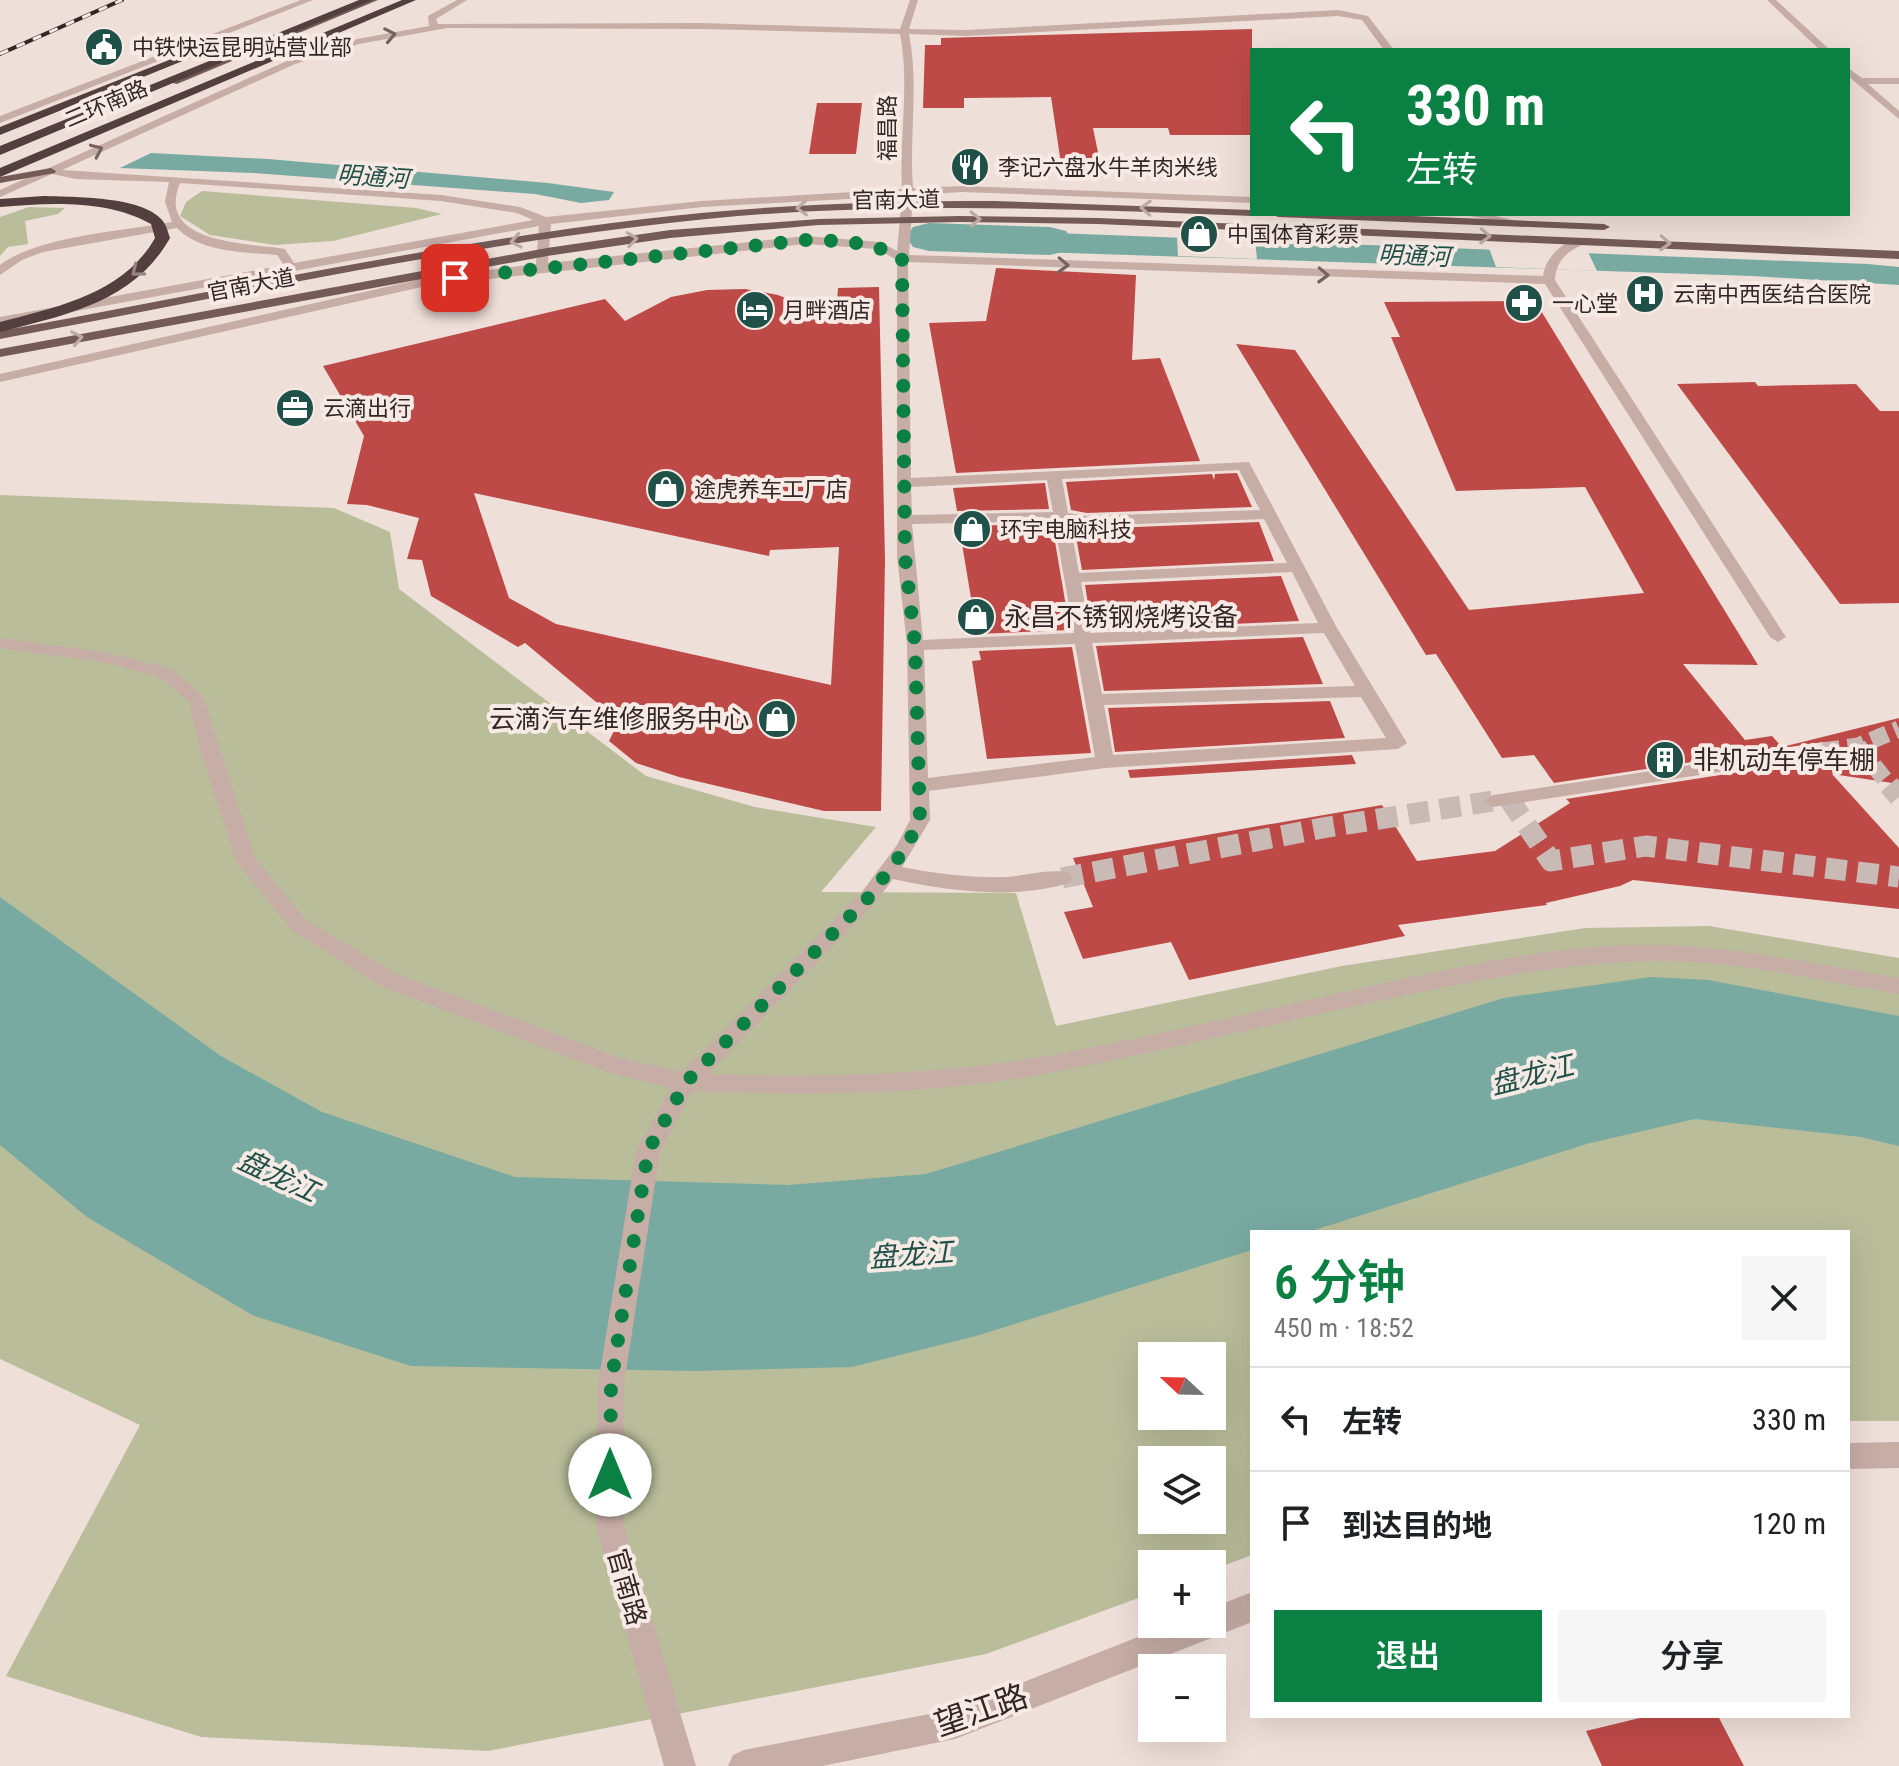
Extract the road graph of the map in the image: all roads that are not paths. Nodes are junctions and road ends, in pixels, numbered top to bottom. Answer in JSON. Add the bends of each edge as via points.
{"nodes":[{"id":1,"x":309,"y":0,"type":"edge"},
{"id":2,"x":328,"y":0,"type":"edge"},
{"id":3,"x":371,"y":0,"type":"edge"},
{"id":4,"x":409,"y":0,"type":"edge"},
{"id":5,"x":463,"y":0,"type":"edge"},
{"id":6,"x":914,"y":0,"type":"edge"},
{"id":7,"x":1771,"y":0,"type":"edge"},
{"id":8,"x":434,"y":27,"type":"junction"},
{"id":9,"x":904,"y":31,"type":"junction"},
{"id":10,"x":1388,"y":48,"type":"edge"},
{"id":11,"x":1823,"y":48,"type":"edge"},
{"id":12,"x":1850,"y":73,"type":"edge"},
{"id":13,"x":1858,"y":81,"type":"junction"},
{"id":14,"x":1899,"y":81,"type":"edge"},
{"id":15,"x":55,"y":98,"type":"junction"},
{"id":16,"x":38,"y":116,"type":"junction"},
{"id":17,"x":1899,"y":116,"type":"edge"},
{"id":18,"x":1,"y":128,"type":"edge"},
{"id":19,"x":0,"y":153,"type":"edge"},
{"id":20,"x":51,"y":171,"type":"junction"},
{"id":21,"x":0,"y":172,"type":"edge"},
{"id":22,"x":177,"y":179,"type":"junction"},
{"id":23,"x":0,"y":180,"type":"edge"},
{"id":24,"x":908,"y":190,"type":"junction"},
{"id":25,"x":0,"y":194,"type":"edge"},
{"id":26,"x":1250,"y":200,"type":"edge"},
{"id":27,"x":0,"y":203,"type":"edge"},
{"id":28,"x":1250,"y":213,"type":"edge"},
{"id":29,"x":1367,"y":216,"type":"edge"},
{"id":30,"x":1489,"y":216,"type":"edge"},
{"id":31,"x":1512,"y":218,"type":"edge"},
{"id":32,"x":545,"y":221,"type":"junction"},
{"id":33,"x":180,"y":224,"type":"junction"},
{"id":34,"x":1624,"y":228,"type":"dead end"},
{"id":35,"x":1702,"y":233,"type":"dead end"},
{"id":36,"x":1587,"y":240,"type":"junction"},
{"id":37,"x":1899,"y":245,"type":"edge"},
{"id":38,"x":1899,"y":255,"type":"edge"},
{"id":39,"x":902,"y":258,"type":"junction"},
{"id":40,"x":542,"y":267,"type":"junction"},
{"id":41,"x":292,"y":269,"type":"junction"},
{"id":42,"x":0,"y":271,"type":"edge"},
{"id":43,"x":1549,"y":275,"type":"junction"},
{"id":44,"x":0,"y":324,"type":"edge"},
{"id":45,"x":0,"y":335,"type":"edge"},
{"id":46,"x":0,"y":353,"type":"edge"},
{"id":47,"x":0,"y":378,"type":"edge"},
{"id":48,"x":1054,"y":476,"type":"junction"},
{"id":49,"x":904,"y":483,"type":"junction"},
{"id":50,"x":1269,"y":514,"type":"junction"},
{"id":51,"x":1061,"y":516,"type":"junction"},
{"id":52,"x":906,"y":520,"type":"junction"},
{"id":53,"x":1297,"y":567,"type":"junction"},
{"id":54,"x":1072,"y":578,"type":"junction"},
{"id":55,"x":1329,"y":628,"type":"junction"},
{"id":56,"x":1778,"y":637,"type":"dead end"},
{"id":57,"x":1083,"y":638,"type":"junction"},
{"id":58,"x":0,"y":643,"type":"edge"},
{"id":59,"x":915,"y":645,"type":"junction"},
{"id":60,"x":1366,"y":691,"type":"junction"},
{"id":61,"x":1094,"y":700,"type":"junction"},
{"id":62,"x":1823,"y":751,"type":"tunnel mouth"},
{"id":63,"x":1105,"y":762,"type":"junction"},
{"id":64,"x":919,"y":785,"type":"junction"},
{"id":65,"x":1493,"y":801,"type":"tunnel mouth"},
{"id":66,"x":888,"y":871,"type":"junction"},
{"id":67,"x":1062,"y":878,"type":"tunnel mouth"},
{"id":68,"x":1899,"y":986,"type":"edge"},
{"id":69,"x":686,"y":1082,"type":"junction"},
{"id":70,"x":1899,"y":1455,"type":"edge"},
{"id":71,"x":1850,"y":1456,"type":"edge"},
{"id":72,"x":1250,"y":1608,"type":"edge"},
{"id":73,"x":1226,"y":1618,"type":"edge"},
{"id":74,"x":1175,"y":1638,"type":"edge"},
{"id":75,"x":680,"y":1766,"type":"edge"},
{"id":76,"x":744,"y":1766,"type":"edge"}],
"edges":[{"from":1,"to":15,"type":"street"},
{"from":2,"to":16,"type":"highway"},
{"from":3,"to":19,"type":"highway"},
{"from":4,"to":21,"type":"highway"},
{"from":5,"to":8,"type":"street","via":[[431,18]]},
{"from":6,"to":9,"type":"street","name":"福昌路"},
{"from":7,"to":11,"type":"street"},
{"from":8,"to":9,"type":"street"},
{"from":20,"to":8,"type":"street","one_way":true,"via":[[292,62]]},
{"from":9,"to":10,"type":"street","via":[[966,33],[1338,13],[1365,18]]},
{"from":9,"to":24,"type":"street","name":"福昌路"},
{"from":12,"to":13,"type":"street"},
{"from":13,"to":14,"type":"street"},
{"from":13,"to":17,"type":"street"},
{"from":15,"to":16,"type":"highway"},
{"from":15,"to":18,"type":"street"},
{"from":16,"to":18,"type":"highway"},
{"from":20,"to":22,"type":"street"},
{"from":20,"to":23,"type":"main road"},
{"from":20,"to":25,"type":"street"},
{"from":22,"to":32,"type":"street","via":[[441,198],[520,210]]},
{"from":22,"to":33,"type":"street","via":[[170,188],[172,214]]},
{"from":24,"to":26,"type":"street"},
{"from":24,"to":32,"type":"street"},
{"from":24,"to":39,"type":"street","name":"福昌路"},
{"from":27,"to":44,"type":"highway","one_way":true,"via":[[55,199],[113,204],[153,221],[161,238],[151,259],[122,282],[74,305]]},
{"from":28,"to":45,"type":"main road","name":"官南大道","one_way":true,"via":[[960,204],[704,216],[495,245]]},
{"from":29,"to":31,"type":"main road"},
{"from":30,"to":31,"type":"street"},
{"from":31,"to":34,"type":"main road"},
{"from":32,"to":40,"type":"street"},
{"from":32,"to":41,"type":"street"},
{"from":33,"to":41,"type":"street","via":[[210,242],[281,252]]},
{"from":33,"to":42,"type":"street","via":[[40,249]]},
{"from":35,"to":37,"type":"main road"},
{"from":36,"to":38,"type":"main road","name":"官南大道","one_way":true},
{"from":36,"to":43,"type":"street","via":[[1564,248]]},
{"from":46,"to":36,"type":"main road","name":"官南大道","one_way":true,"via":[[503,259],[721,229],[819,222],[972,219]]},
{"from":39,"to":40,"type":"street","via":[[880,246],[806,240]]},
{"from":39,"to":43,"type":"street","one_way":true},
{"from":39,"to":49,"type":"street","name":"官南路"},
{"from":40,"to":47,"type":"street","via":[[426,282]]},
{"from":41,"to":44,"type":"street"},
{"from":43,"to":56,"type":"street","via":[[1587,343]]},
{"from":48,"to":49,"type":"street"},
{"from":48,"to":50,"type":"street","via":[[1244,465]]},
{"from":48,"to":51,"type":"street"},
{"from":49,"to":52,"type":"street","name":"官南路"},
{"from":50,"to":51,"type":"street","via":[[1087,521]]},
{"from":50,"to":53,"type":"street"},
{"from":51,"to":52,"type":"street"},
{"from":51,"to":54,"type":"street"},
{"from":52,"to":59,"type":"street","name":"官南路","via":[[906,579]]},
{"from":53,"to":54,"type":"street"},
{"from":53,"to":55,"type":"street"},
{"from":54,"to":57,"type":"street"},
{"from":55,"to":57,"type":"street"},
{"from":55,"to":60,"type":"street"},
{"from":57,"to":59,"type":"street"},
{"from":57,"to":61,"type":"street"},
{"from":58,"to":69,"type":"street","via":[[103,657],[166,673],[197,700],[246,861],[299,925],[389,980],[618,1067]]},
{"from":59,"to":64,"type":"street","name":"官南路"},
{"from":60,"to":61,"type":"street"},
{"from":60,"to":63,"type":"street","via":[[1398,743]]},
{"from":61,"to":63,"type":"street"},
{"from":62,"to":65,"type":"street"},
{"from":63,"to":64,"type":"street"},
{"from":64,"to":66,"type":"street","name":"官南路","via":[[920,820]]},
{"from":66,"to":67,"type":"street","via":[[939,883]]},
{"from":66,"to":69,"type":"street","name":"官南路","via":[[868,898]]},
{"from":68,"to":69,"type":"street","via":[[1740,959],[1658,953],[1546,960],[1057,1063],[963,1077],[762,1085]]},
{"from":69,"to":75,"type":"street","name":"官南路","via":[[648,1151],[611,1384],[610,1526]]},
{"from":70,"to":71,"type":"street"},
{"from":72,"to":73,"type":"street","name":"望江路"},
{"from":74,"to":76,"type":"street","name":"望江路","via":[[955,1724]]}]}
